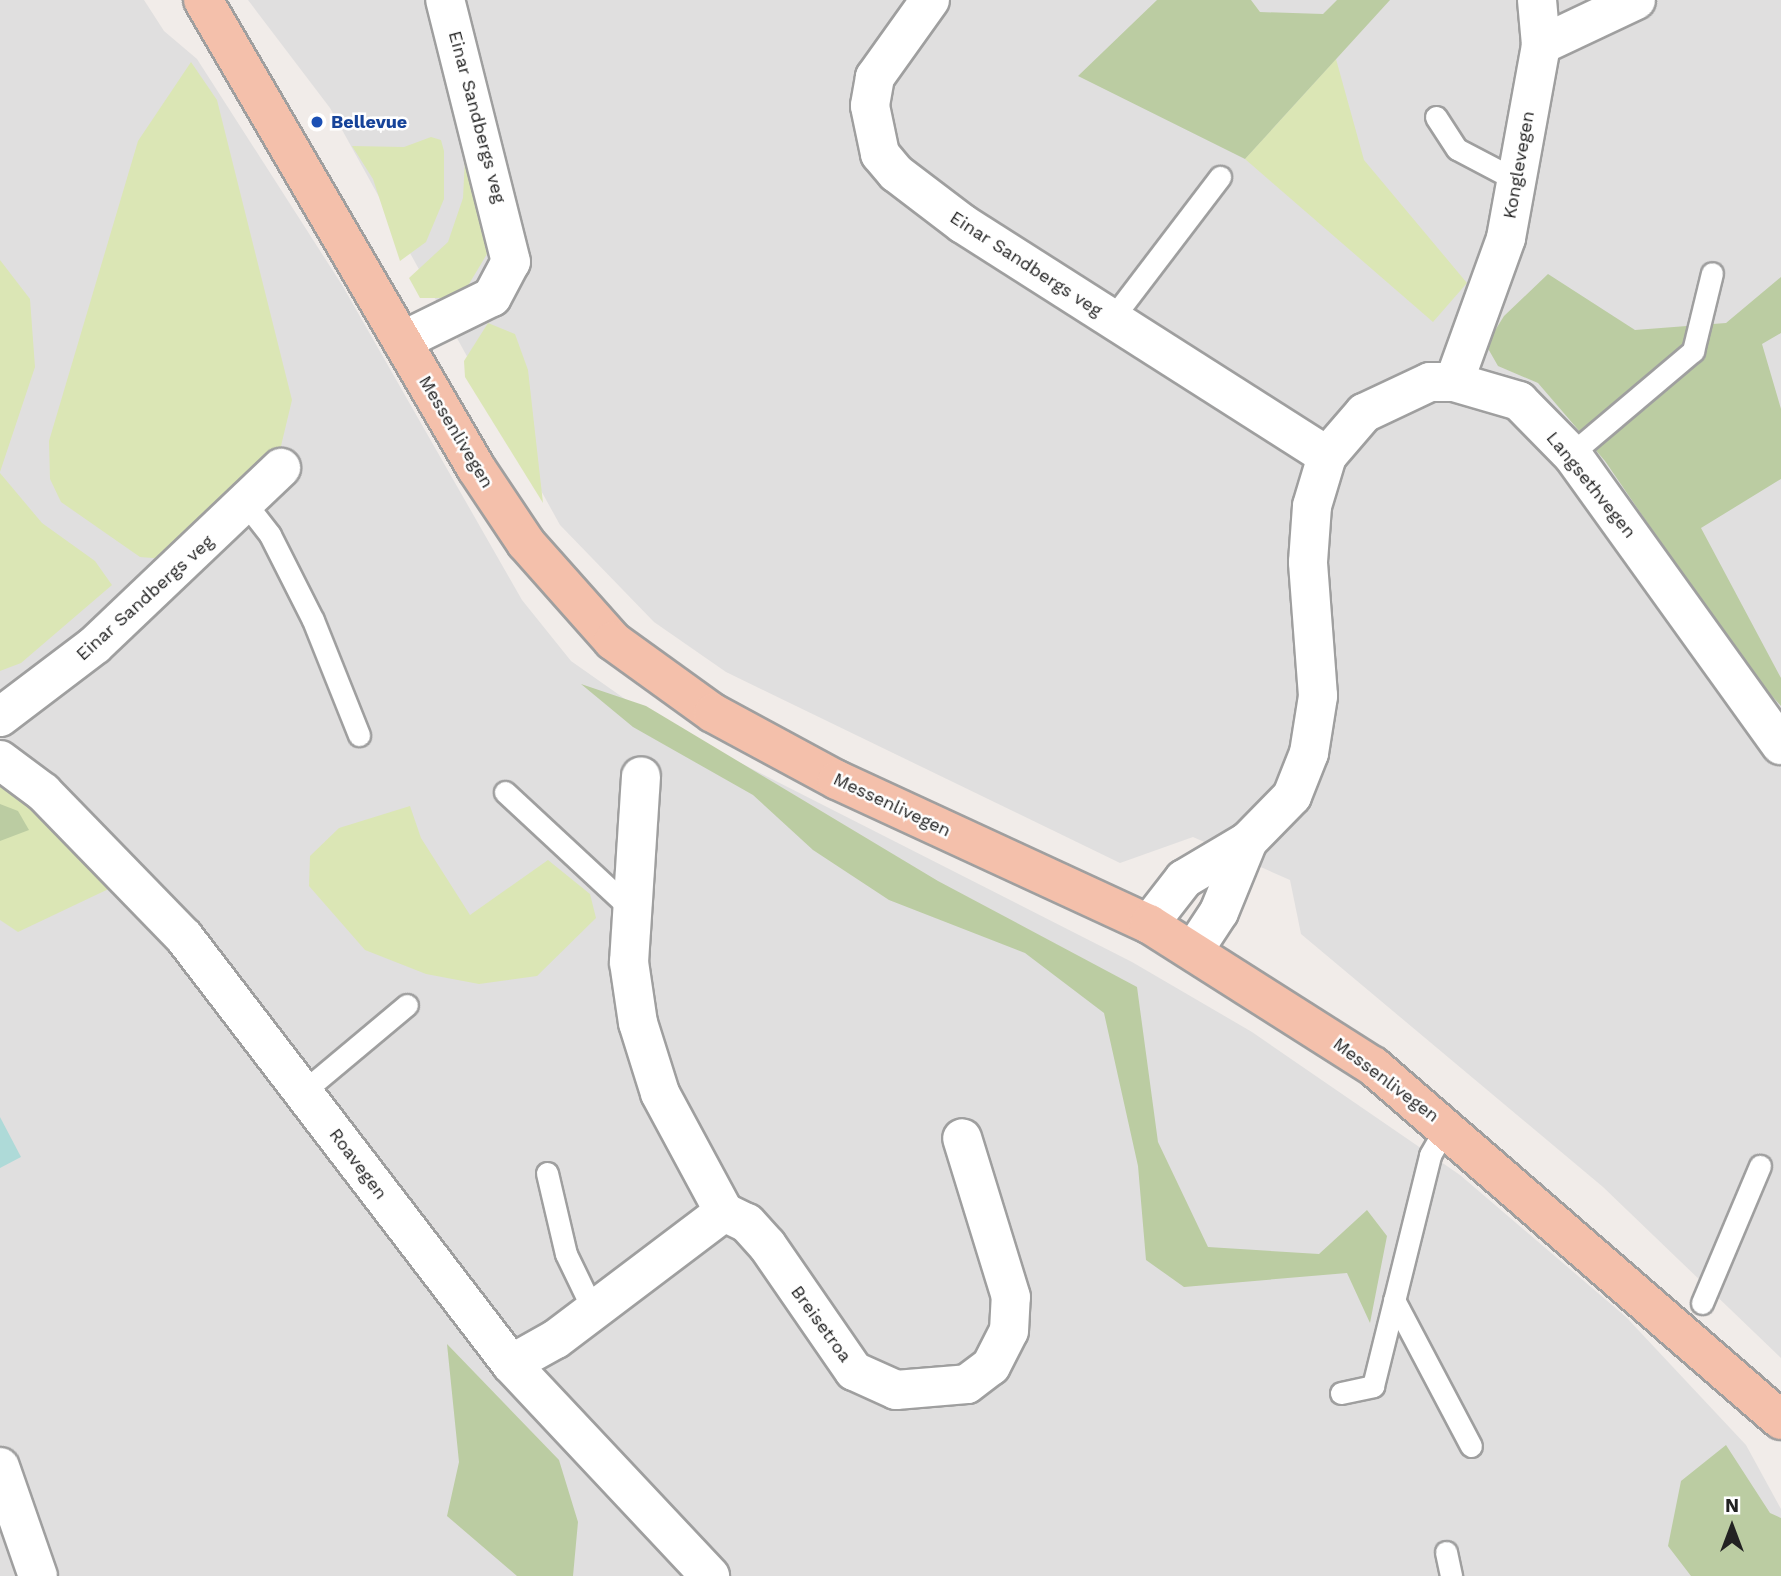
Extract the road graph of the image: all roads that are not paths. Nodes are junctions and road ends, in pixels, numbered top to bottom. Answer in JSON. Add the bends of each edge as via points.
{"nodes":[{"id":1,"x":203,"y":0,"type":"edge"},
{"id":2,"x":446,"y":0,"type":"edge"},
{"id":3,"x":930,"y":0,"type":"edge"},
{"id":4,"x":1537,"y":0,"type":"edge"},
{"id":5,"x":1636,"y":0,"type":"edge"},
{"id":6,"x":1541,"y":45,"type":"junction"},
{"id":7,"x":1436,"y":117,"type":"dead end"},
{"id":8,"x":1220,"y":177,"type":"dead end"},
{"id":9,"x":1516,"y":180,"type":"junction"},
{"id":10,"x":1712,"y":273,"type":"dead end"},
{"id":11,"x":1111,"y":320,"type":"junction"},
{"id":12,"x":402,"y":341,"type":"junction"},
{"id":13,"x":1454,"y":382,"type":"junction"},
{"id":14,"x":1571,"y":454,"type":"junction"},
{"id":15,"x":1327,"y":456,"type":"junction"},
{"id":16,"x":281,"y":468,"type":"dead end"},
{"id":17,"x":246,"y":504,"type":"junction"},
{"id":18,"x":0,"y":717,"type":"edge"},
{"id":19,"x":359,"y":735,"type":"dead end"},
{"id":20,"x":1781,"y":745,"type":"edge"},
{"id":21,"x":0,"y":760,"type":"edge"},
{"id":22,"x":641,"y":776,"type":"dead end"},
{"id":23,"x":505,"y":792,"type":"dead end"},
{"id":24,"x":1248,"y":841,"type":"junction"},
{"id":25,"x":632,"y":910,"type":"junction"},
{"id":26,"x":1149,"y":924,"type":"junction"},
{"id":27,"x":1194,"y":950,"type":"junction"},
{"id":28,"x":407,"y":1005,"type":"dead end"},
{"id":29,"x":304,"y":1091,"type":"junction"},
{"id":30,"x":1446,"y":1127,"type":"junction"},
{"id":31,"x":962,"y":1138,"type":"dead end"},
{"id":32,"x":1760,"y":1166,"type":"dead end"},
{"id":33,"x":547,"y":1172,"type":"dead end"},
{"id":34,"x":724,"y":1212,"type":"junction"},
{"id":35,"x":1394,"y":1300,"type":"junction"},
{"id":36,"x":1702,"y":1303,"type":"dead end"},
{"id":37,"x":594,"y":1312,"type":"junction"},
{"id":38,"x":511,"y":1364,"type":"junction"},
{"id":39,"x":1340,"y":1393,"type":"dead end"},
{"id":40,"x":1781,"y":1420,"type":"edge"},
{"id":41,"x":1471,"y":1446,"type":"dead end"},
{"id":42,"x":0,"y":1466,"type":"edge"},
{"id":43,"x":1446,"y":1552,"type":"dead end"},
{"id":44,"x":38,"y":1576,"type":"edge"},
{"id":45,"x":710,"y":1576,"type":"edge"},
{"id":46,"x":1451,"y":1576,"type":"edge"}],
"edges":[{"from":1,"to":12,"type":"main road","name":"Messenlivegen"},
{"from":2,"to":12,"type":"street","name":"Einar Sandbergs veg","via":[[511,262],[492,297]]},
{"from":3,"to":11,"type":"street","name":"Einar Sandbergs veg","via":[[875,77],[870,106],[880,153],[917,192]]},
{"from":4,"to":6,"type":"street","name":"Konglevegen"},
{"from":5,"to":6,"type":"street"},
{"from":6,"to":9,"type":"street","name":"Konglevegen"},
{"from":7,"to":9,"type":"lane","via":[[1457,149]]},
{"from":8,"to":11,"type":"lane"},
{"from":9,"to":13,"type":"street","name":"Konglevegen","via":[[1490,293],[1467,335]]},
{"from":10,"to":14,"type":"lane","via":[[1693,351]]},
{"from":11,"to":15,"type":"street","name":"Einar Sandbergs veg"},
{"from":12,"to":26,"type":"main road","name":"Messenlivegen","via":[[526,543],[578,607],[646,669],[837,780]]},
{"from":13,"to":14,"type":"street","name":"Langsethvegen","via":[[1519,401]]},
{"from":13,"to":15,"type":"street","name":"Langsethvegen","via":[[1430,382],[1364,413]]},
{"from":14,"to":20,"type":"street","name":"Langsethvegen"},
{"from":15,"to":24,"type":"street","name":"Langsethvegen","via":[[1312,506],[1308,562],[1318,696],[1309,753],[1292,796]]},
{"from":16,"to":17,"type":"street","name":"Einar Sandbergs veg"},
{"from":17,"to":18,"type":"street","name":"Einar Sandbergs veg","via":[[95,645]]},
{"from":17,"to":19,"type":"lane","via":[[270,535],[313,620]]},
{"from":21,"to":29,"type":"street","name":"Roavegen","via":[[43,792],[175,927]]},
{"from":22,"to":25,"type":"street"},
{"from":23,"to":25,"type":"lane"},
{"from":24,"to":26,"type":"street","name":"Langsethvegen","via":[[1184,879]]},
{"from":24,"to":27,"type":"street","name":"Langsethvegen","via":[[1219,912]]},
{"from":25,"to":34,"type":"street","via":[[629,962],[638,1023],[660,1093]]},
{"from":26,"to":27,"type":"main road","name":"Messenlivegen"},
{"from":27,"to":30,"type":"main road","name":"Messenlivegen","via":[[1373,1066]]},
{"from":28,"to":29,"type":"lane"},
{"from":29,"to":38,"type":"street","name":"Roavegen"},
{"from":30,"to":35,"type":"lane","via":[[1430,1155]]},
{"from":30,"to":40,"type":"main road","name":"Messenlivegen"},
{"from":31,"to":34,"type":"street","name":"Breisetroa","via":[[1011,1297],[1009,1331],[990,1366],[967,1384],[896,1390],[855,1371],[767,1245],[747,1223]]},
{"from":32,"to":36,"type":"lane"},
{"from":33,"to":37,"type":"lane","via":[[566,1254]]},
{"from":34,"to":37,"type":"street"},
{"from":35,"to":39,"type":"lane","via":[[1373,1386]]},
{"from":35,"to":41,"type":"lane"},
{"from":37,"to":38,"type":"street"},
{"from":38,"to":45,"type":"street","name":"Roavegen"},
{"from":42,"to":44,"type":"street"},
{"from":43,"to":46,"type":"lane"}]}
